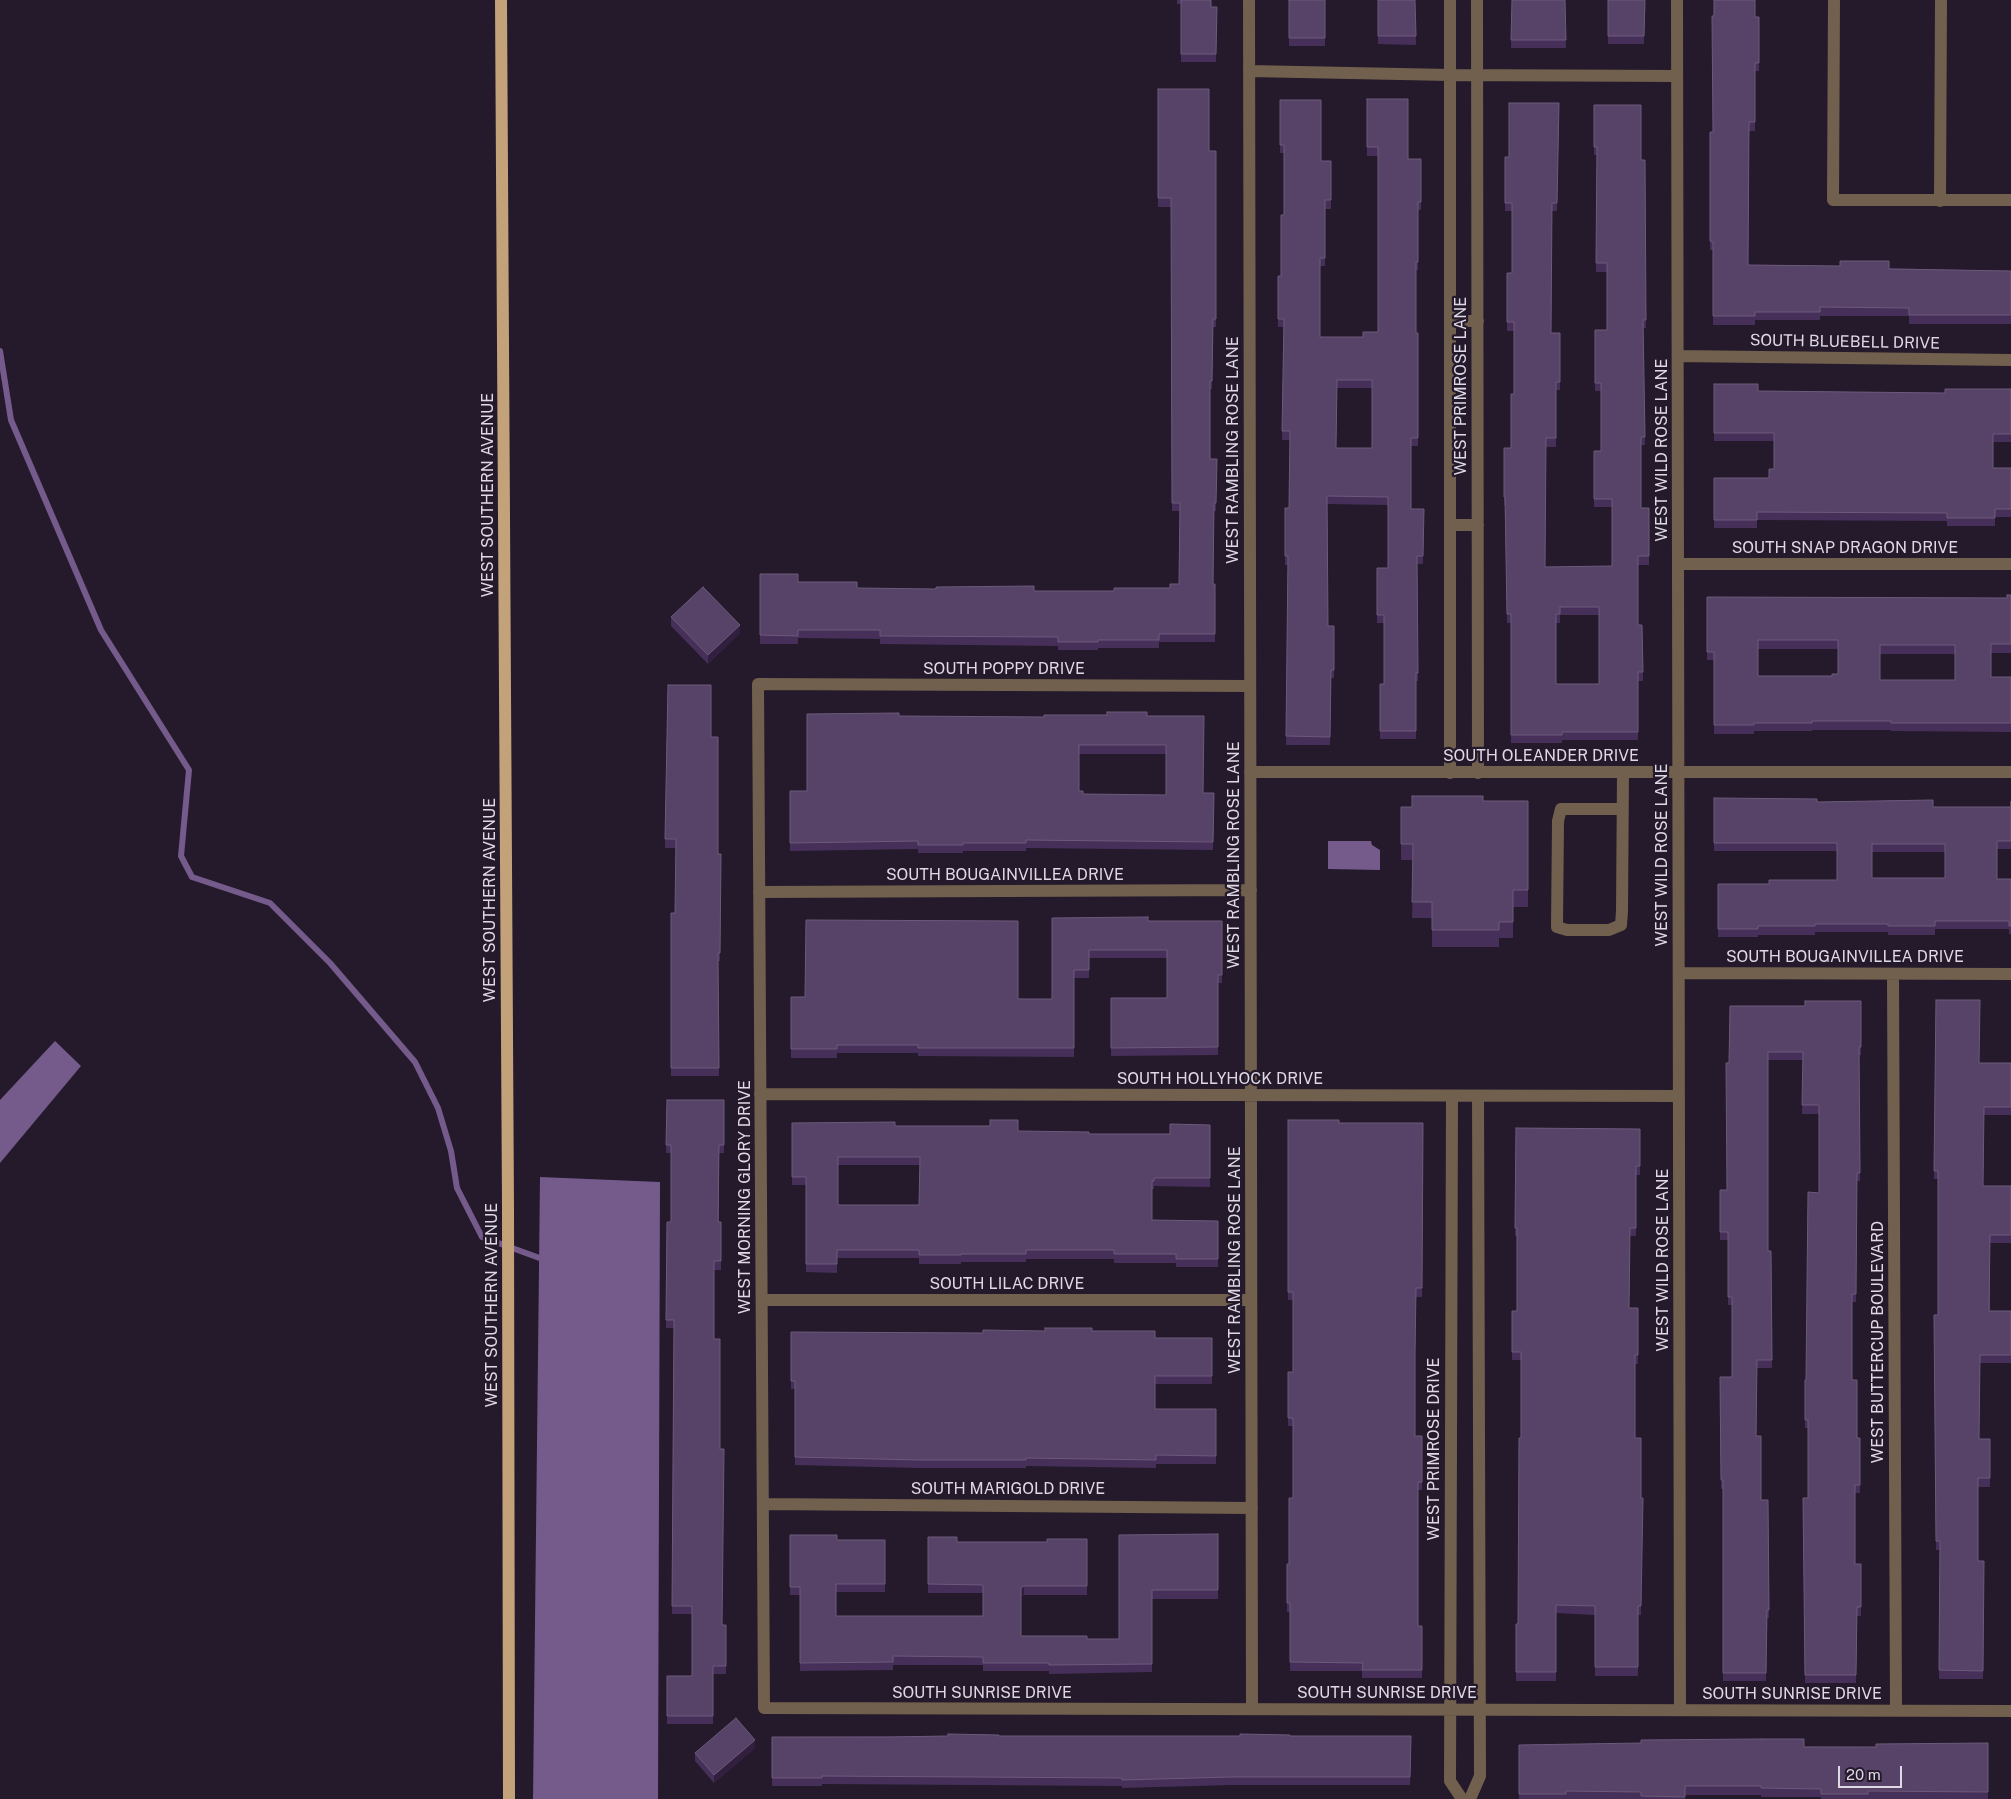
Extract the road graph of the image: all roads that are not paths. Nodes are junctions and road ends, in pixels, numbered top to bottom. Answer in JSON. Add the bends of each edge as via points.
{"nodes":[{"id":1,"x":501,"y":0,"type":"edge"},
{"id":2,"x":1249,"y":0,"type":"edge"},
{"id":3,"x":1450,"y":0,"type":"edge"},
{"id":4,"x":1477,"y":0,"type":"edge"},
{"id":5,"x":1677,"y":0,"type":"edge"},
{"id":6,"x":1834,"y":0,"type":"edge"},
{"id":7,"x":1941,"y":0,"type":"edge"},
{"id":8,"x":1249,"y":71,"type":"junction"},
{"id":9,"x":1450,"y":75,"type":"junction"},
{"id":10,"x":1477,"y":76,"type":"junction"},
{"id":11,"x":1678,"y":76,"type":"junction"},
{"id":12,"x":2011,"y":200,"type":"edge"},
{"id":13,"x":1940,"y":201,"type":"junction"},
{"id":14,"x":1450,"y":321,"type":"junction"},
{"id":15,"x":1478,"y":321,"type":"junction"},
{"id":16,"x":1678,"y":356,"type":"junction"},
{"id":17,"x":2011,"y":360,"type":"edge"},
{"id":18,"x":1450,"y":524,"type":"junction"},
{"id":19,"x":1478,"y":525,"type":"junction"},
{"id":20,"x":1678,"y":564,"type":"junction"},
{"id":21,"x":2011,"y":564,"type":"edge"},
{"id":22,"x":758,"y":684,"type":"joint"},
{"id":23,"x":1250,"y":686,"type":"junction"},
{"id":24,"x":1250,"y":772,"type":"junction"},
{"id":25,"x":1623,"y":772,"type":"junction"},
{"id":26,"x":1678,"y":772,"type":"junction"},
{"id":27,"x":2011,"y":772,"type":"edge"},
{"id":28,"x":1450,"y":773,"type":"junction"},
{"id":29,"x":1478,"y":773,"type":"junction"},
{"id":30,"x":1622,"y":809,"type":"junction"},
{"id":31,"x":1251,"y":890,"type":"junction"},
{"id":32,"x":759,"y":892,"type":"junction"},
{"id":33,"x":1679,"y":973,"type":"junction"},
{"id":34,"x":1893,"y":974,"type":"junction"},
{"id":35,"x":2011,"y":974,"type":"edge"},
{"id":36,"x":760,"y":1094,"type":"junction"},
{"id":37,"x":1251,"y":1095,"type":"junction"},
{"id":38,"x":1452,"y":1096,"type":"junction"},
{"id":39,"x":1478,"y":1096,"type":"junction"},
{"id":40,"x":1679,"y":1096,"type":"junction"},
{"id":41,"x":762,"y":1300,"type":"junction"},
{"id":42,"x":1251,"y":1300,"type":"junction"},
{"id":43,"x":763,"y":1504,"type":"junction"},
{"id":44,"x":1252,"y":1508,"type":"junction"},
{"id":45,"x":764,"y":1708,"type":"joint"},
{"id":46,"x":1252,"y":1709,"type":"junction"},
{"id":47,"x":1450,"y":1710,"type":"junction"},
{"id":48,"x":1480,"y":1710,"type":"junction"},
{"id":49,"x":1680,"y":1710,"type":"junction"},
{"id":50,"x":1896,"y":1710,"type":"junction"},
{"id":51,"x":2011,"y":1711,"type":"edge"},
{"id":52,"x":509,"y":1799,"type":"edge"},
{"id":53,"x":1462,"y":1799,"type":"edge"},
{"id":54,"x":1470,"y":1799,"type":"edge"}],
"edges":[{"from":1,"to":52,"type":"main road","name":"WEST SOUTHERN AVENUE"},
{"from":2,"to":8,"type":"street","name":"WEST RAMBLING ROSE LANE"},
{"from":3,"to":9,"type":"street","name":"WEST PRIMROSE LANE"},
{"from":4,"to":10,"type":"street","name":"WEST PRIMROSE LANE"},
{"from":5,"to":11,"type":"street","name":"WEST WILD ROSE LANE"},
{"from":6,"to":13,"type":"street","via":[[1833,200]]},
{"from":7,"to":13,"type":"street"},
{"from":8,"to":9,"type":"street"},
{"from":8,"to":23,"type":"street","name":"WEST RAMBLING ROSE LANE"},
{"from":9,"to":10,"type":"street"},
{"from":9,"to":14,"type":"street","name":"WEST PRIMROSE LANE"},
{"from":10,"to":11,"type":"street"},
{"from":10,"to":15,"type":"street","name":"WEST PRIMROSE LANE"},
{"from":11,"to":16,"type":"street","name":"WEST WILD ROSE LANE"},
{"from":12,"to":13,"type":"street"},
{"from":14,"to":15,"type":"street"},
{"from":14,"to":18,"type":"street","name":"WEST PRIMROSE LANE"},
{"from":15,"to":19,"type":"street","name":"WEST PRIMROSE LANE"},
{"from":16,"to":17,"type":"street","name":"SOUTH BLUEBELL DRIVE"},
{"from":16,"to":20,"type":"street","name":"WEST WILD ROSE LANE"},
{"from":18,"to":19,"type":"street"},
{"from":18,"to":28,"type":"street","name":"WEST PRIMROSE LANE"},
{"from":19,"to":29,"type":"street","name":"WEST PRIMROSE LANE"},
{"from":20,"to":21,"type":"street","name":"SOUTH SNAP DRAGON DRIVE"},
{"from":20,"to":26,"type":"street","name":"WEST WILD ROSE LANE"},
{"from":22,"to":23,"type":"street","name":"SOUTH POPPY DRIVE"},
{"from":22,"to":32,"type":"street","name":"WEST MORNING GLORY DRIVE"},
{"from":23,"to":24,"type":"street","name":"WEST RAMBLING ROSE LANE"},
{"from":24,"to":28,"type":"street","name":"SOUTH OLEANDER DRIVE"},
{"from":24,"to":31,"type":"street","name":"WEST RAMBLING ROSE LANE"},
{"from":25,"to":26,"type":"street","name":"SOUTH OLEANDER DRIVE"},
{"from":25,"to":29,"type":"street","name":"SOUTH OLEANDER DRIVE"},
{"from":25,"to":30,"type":"street"},
{"from":26,"to":27,"type":"street","name":"SOUTH OLEANDER DRIVE"},
{"from":26,"to":33,"type":"street","name":"WEST WILD ROSE LANE"},
{"from":28,"to":29,"type":"street","name":"SOUTH OLEANDER DRIVE"},
{"from":30,"to":30,"type":"street","via":[[1621,925],[1609,930],[1557,927],[1558,821],[1561,809]]},
{"from":31,"to":32,"type":"street","name":"SOUTH BOUGAINVILLEA DRIVE"},
{"from":31,"to":37,"type":"street","name":"WEST RAMBLING ROSE LANE"},
{"from":32,"to":36,"type":"street","name":"WEST MORNING GLORY DRIVE"},
{"from":33,"to":34,"type":"street","name":"SOUTH BOUGAINVILLEA DRIVE"},
{"from":33,"to":40,"type":"street","name":"WEST WILD ROSE LANE"},
{"from":34,"to":35,"type":"street","name":"SOUTH BOUGAINVILLEA DRIVE"},
{"from":34,"to":50,"type":"street","name":"WEST BUTTERCUP BOULEVARD"},
{"from":36,"to":37,"type":"street","name":"SOUTH HOLLYHOCK DRIVE"},
{"from":36,"to":41,"type":"street","name":"WEST MORNING GLORY DRIVE"},
{"from":37,"to":38,"type":"street","name":"SOUTH HOLLYHOCK DRIVE"},
{"from":37,"to":42,"type":"street","name":"WEST RAMBLING ROSE LANE"},
{"from":38,"to":39,"type":"street","name":"SOUTH HOLLYHOCK DRIVE"},
{"from":38,"to":47,"type":"street","name":"WEST PRIMROSE DRIVE"},
{"from":39,"to":40,"type":"street","name":"SOUTH HOLLYHOCK DRIVE"},
{"from":39,"to":48,"type":"street"},
{"from":40,"to":49,"type":"street","name":"WEST WILD ROSE LANE"},
{"from":41,"to":42,"type":"street","name":"SOUTH LILAC DRIVE"},
{"from":41,"to":43,"type":"street","name":"WEST MORNING GLORY DRIVE"},
{"from":42,"to":44,"type":"street","name":"WEST RAMBLING ROSE LANE"},
{"from":43,"to":44,"type":"street","name":"SOUTH MARIGOLD DRIVE"},
{"from":43,"to":45,"type":"street","name":"WEST MORNING GLORY DRIVE"},
{"from":44,"to":46,"type":"street","name":"WEST RAMBLING ROSE LANE"},
{"from":45,"to":46,"type":"street","name":"SOUTH SUNRISE DRIVE"},
{"from":46,"to":47,"type":"street","name":"SOUTH SUNRISE DRIVE"},
{"from":47,"to":48,"type":"street","name":"SOUTH SUNRISE DRIVE"},
{"from":47,"to":53,"type":"street","name":"WEST PRIMROSE DRIVE","via":[[1450,1781]]},
{"from":48,"to":49,"type":"street","name":"SOUTH SUNRISE DRIVE"},
{"from":48,"to":54,"type":"street","via":[[1480,1776]]},
{"from":49,"to":50,"type":"street","name":"SOUTH SUNRISE DRIVE"},
{"from":50,"to":51,"type":"street","name":"SOUTH SUNRISE DRIVE"}]}
